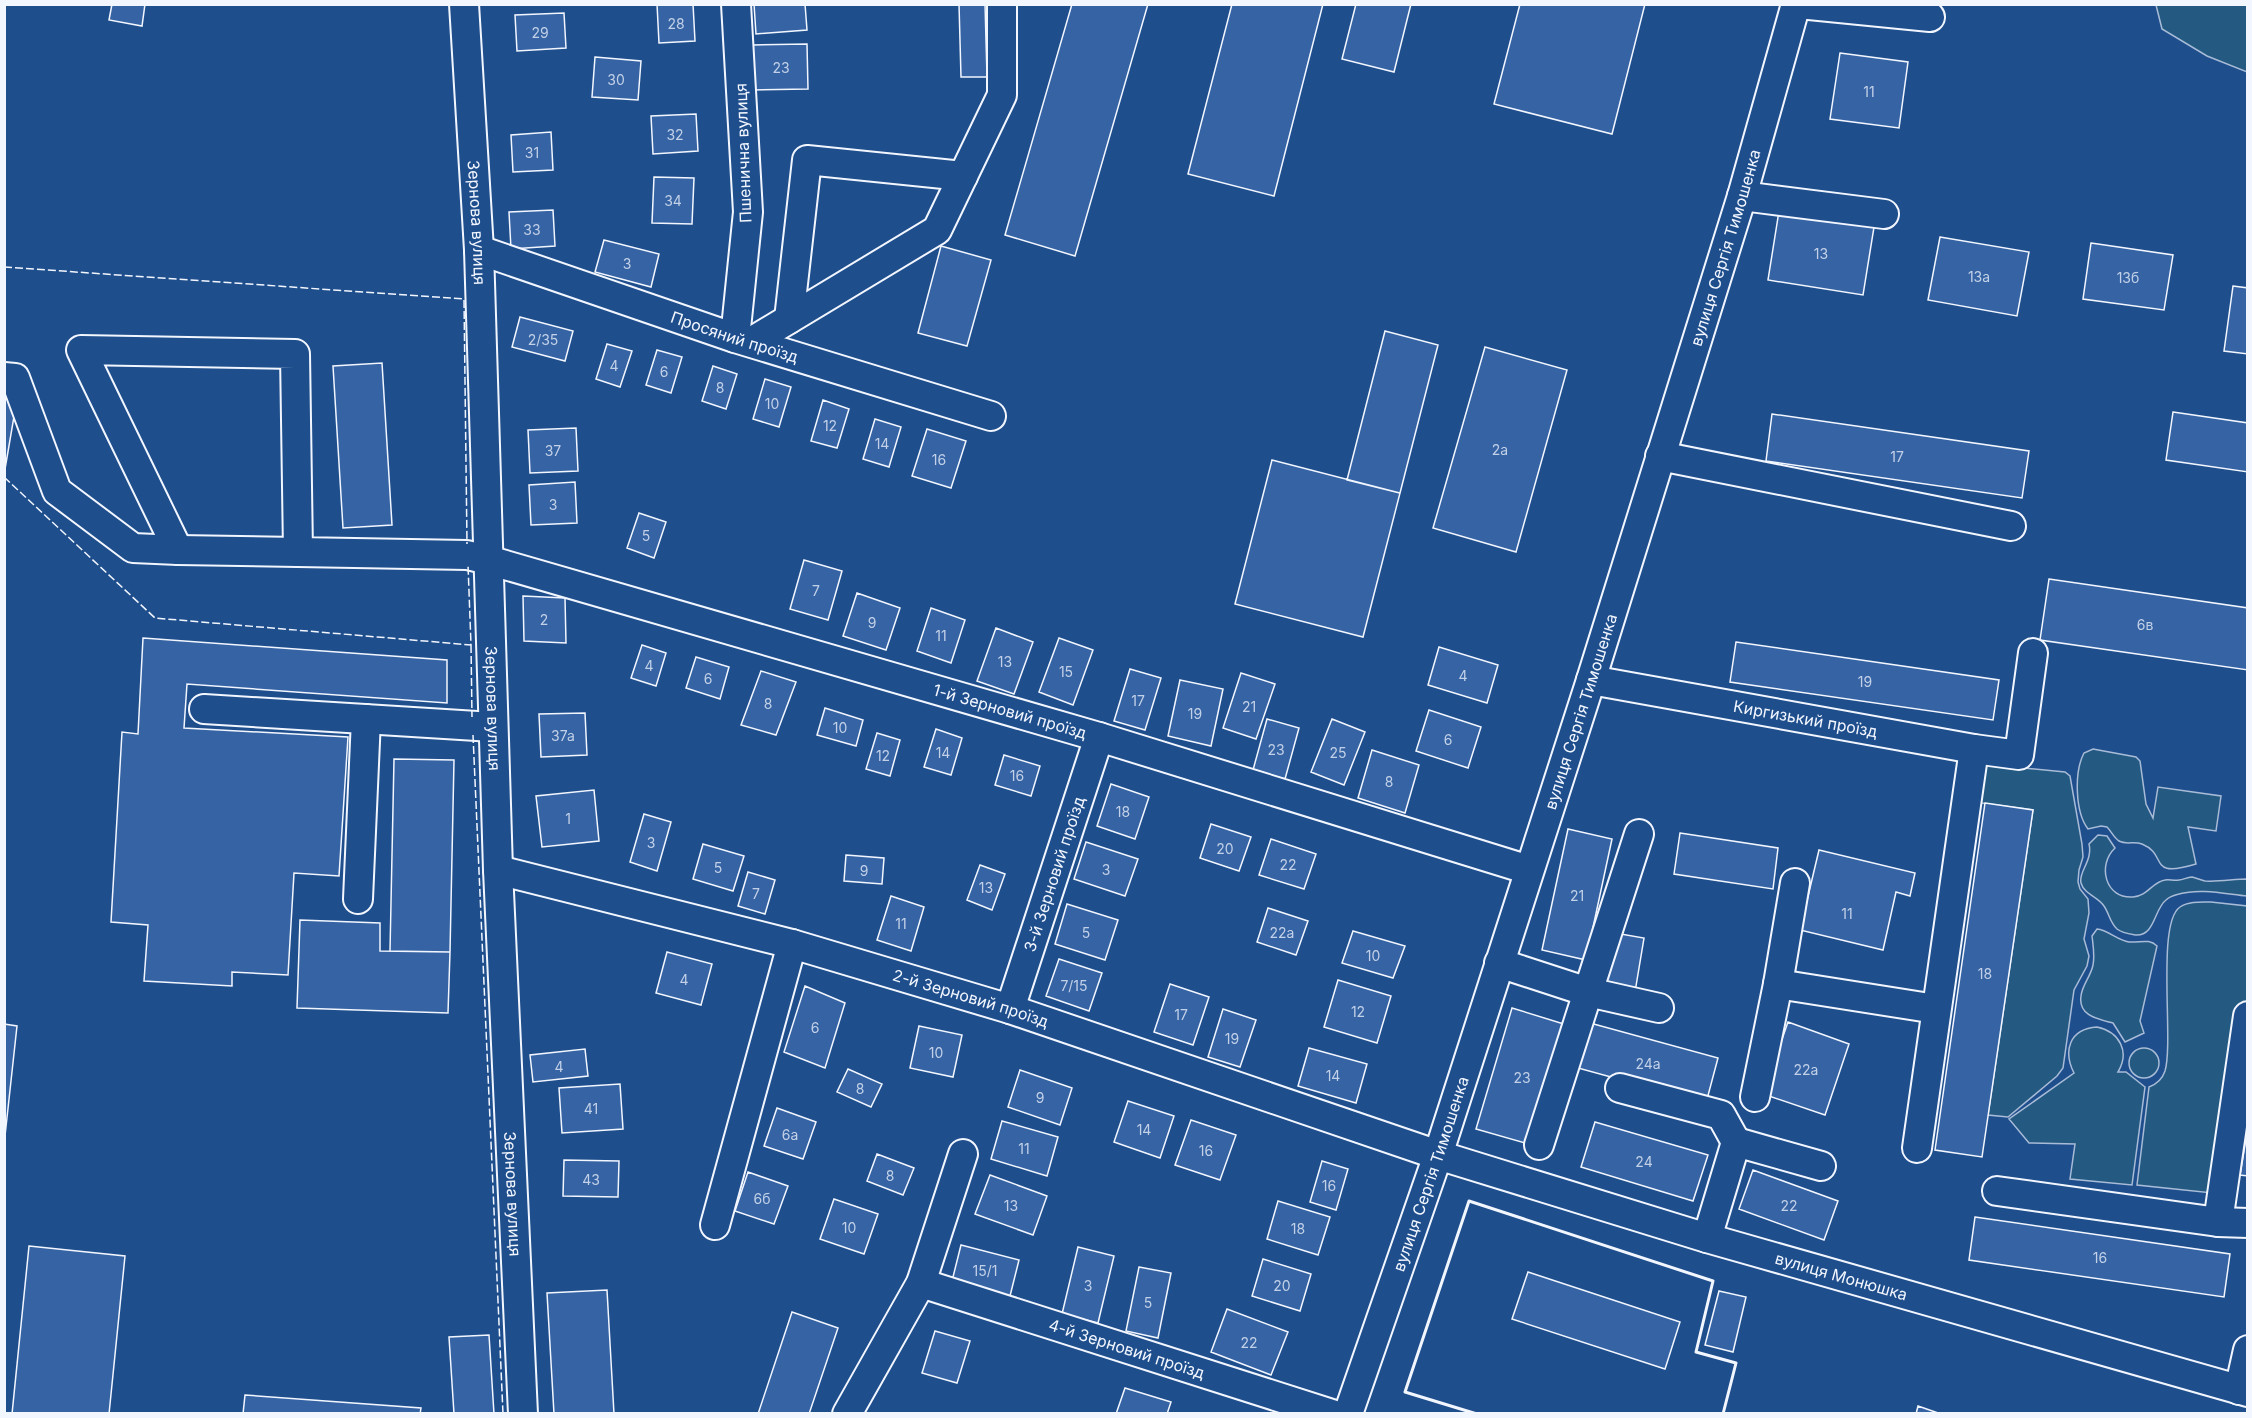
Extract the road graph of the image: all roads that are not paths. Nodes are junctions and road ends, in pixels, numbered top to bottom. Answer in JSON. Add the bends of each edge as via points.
{"nodes":[{"id":1,"x":464,"y":4,"type":"edge"},
{"id":2,"x":736,"y":4,"type":"edge"},
{"id":3,"x":1002,"y":4,"type":"edge"},
{"id":4,"x":1798,"y":4,"type":"edge"},
{"id":5,"x":1930,"y":17,"type":"dead end"},
{"id":6,"x":963,"y":176,"type":"junction"},
{"id":7,"x":1742,"y":196,"type":"junction"},
{"id":8,"x":1884,"y":214,"type":"dead end"},
{"id":9,"x":479,"y":250,"type":"junction"},
{"id":10,"x":789,"y":319,"type":"junction"},
{"id":11,"x":743,"y":340,"type":"junction"},
{"id":12,"x":4,"y":376,"type":"edge"},
{"id":13,"x":991,"y":416,"type":"dead end"},
{"id":14,"x":1660,"y":456,"type":"junction"},
{"id":15,"x":2011,"y":526,"type":"dead end"},
{"id":16,"x":178,"y":550,"type":"junction"},
{"id":17,"x":298,"y":552,"type":"junction"},
{"id":18,"x":488,"y":560,"type":"junction"},
{"id":19,"x":2033,"y":653,"type":"dead end"},
{"id":20,"x":1591,"y":680,"type":"junction"},
{"id":21,"x":204,"y":709,"type":"dead end"},
{"id":22,"x":366,"y":719,"type":"junction"},
{"id":23,"x":493,"y":727,"type":"junction"},
{"id":24,"x":1099,"y":737,"type":"junction"},
{"id":25,"x":1974,"y":749,"type":"junction"},
{"id":26,"x":1639,"y":834,"type":"dead end"},
{"id":27,"x":498,"y":870,"type":"junction"},
{"id":28,"x":1529,"y":870,"type":"junction"},
{"id":29,"x":1795,"y":883,"type":"dead end"},
{"id":30,"x":358,"y":899,"type":"dead end"},
{"id":31,"x":792,"y":944,"type":"junction"},
{"id":32,"x":1500,"y":963,"type":"junction"},
{"id":33,"x":1778,"y":984,"type":"junction"},
{"id":34,"x":1588,"y":992,"type":"junction"},
{"id":35,"x":1659,"y":1008,"type":"dead end"},
{"id":36,"x":1010,"y":1009,"type":"junction"},
{"id":37,"x":1936,"y":1009,"type":"junction"},
{"id":38,"x":2247,"y":1016,"type":"edge"},
{"id":39,"x":1620,"y":1088,"type":"dead end"},
{"id":40,"x":1755,"y":1097,"type":"dead end"},
{"id":41,"x":1736,"y":1142,"type":"junction"},
{"id":42,"x":1539,"y":1145,"type":"dead end"},
{"id":43,"x":1917,"y":1148,"type":"dead end"},
{"id":44,"x":963,"y":1154,"type":"dead end"},
{"id":45,"x":1438,"y":1155,"type":"junction"},
{"id":46,"x":1821,"y":1166,"type":"dead end"},
{"id":47,"x":1997,"y":1191,"type":"dead end"},
{"id":48,"x":2218,"y":1222,"type":"junction"},
{"id":49,"x":2247,"y":1223,"type":"edge"},
{"id":50,"x":715,"y":1226,"type":"dead end"},
{"id":51,"x":1707,"y":1238,"type":"junction"},
{"id":52,"x":921,"y":1282,"type":"junction"},
{"id":53,"x":2247,"y":1350,"type":"edge"},
{"id":54,"x":2243,"y":1391,"type":"edge"},
{"id":55,"x":523,"y":1413,"type":"edge"},
{"id":56,"x":847,"y":1413,"type":"edge"},
{"id":57,"x":1332,"y":1413,"type":"edge"},
{"id":58,"x":1348,"y":1413,"type":"edge"}],
"edges":[{"from":1,"to":9,"type":"street","name":"Зернова вулиця"},
{"from":2,"to":11,"type":"street","name":"Пшенична вулиця","via":[[748,212]]},
{"from":3,"to":6,"type":"street","via":[[1002,95]]},
{"from":4,"to":5,"type":"street"},
{"from":4,"to":7,"type":"street","name":"вулиця Сергія Тимошенка"},
{"from":6,"to":10,"type":"street","via":[[937,230]]},
{"from":6,"to":10,"type":"street","via":[[807,160]]},
{"from":7,"to":8,"type":"street"},
{"from":7,"to":14,"type":"street","name":"вулиця Сергія Тимошенка"},
{"from":9,"to":11,"type":"street","name":"Просяний проїзд"},
{"from":9,"to":18,"type":"street","name":"Зернова вулиця"},
{"from":10,"to":11,"type":"street"},
{"from":11,"to":13,"type":"street","name":"Просяний проїзд"},
{"from":12,"to":16,"type":"street","name":"1-й Зерновий проїзд","via":[[15,378],[57,492],[133,548]]},
{"from":14,"to":15,"type":"street"},
{"from":14,"to":20,"type":"street","name":"вулиця Сергія Тимошенка"},
{"from":16,"to":17,"type":"street","name":"1-й Зерновий проїзд"},
{"from":16,"to":17,"type":"street","via":[[81,350],[296,354]]},
{"from":17,"to":18,"type":"street","name":"1-й Зерновий проїзд","via":[[467,555]]},
{"from":18,"to":23,"type":"street","name":"Зернова вулиця"},
{"from":18,"to":24,"type":"street","name":"1-й Зерновий проїзд"},
{"from":19,"to":25,"type":"street","name":"Киргизький проїзд","via":[[2019,755]]},
{"from":20,"to":25,"type":"street","name":"Киргизький проїзд"},
{"from":20,"to":28,"type":"street","name":"вулиця Сергія Тимошенка"},
{"from":21,"to":22,"type":"street"},
{"from":22,"to":23,"type":"street"},
{"from":22,"to":30,"type":"street"},
{"from":23,"to":27,"type":"street","name":"Зернова вулиця"},
{"from":24,"to":28,"type":"street","name":"1-й Зерновий проїзд"},
{"from":24,"to":36,"type":"street","name":"3-й Зерновий проїзд"},
{"from":25,"to":37,"type":"street"},
{"from":26,"to":34,"type":"street"},
{"from":27,"to":31,"type":"street","name":"2-й Зерновий проїзд"},
{"from":27,"to":55,"type":"street","name":"Зернова вулиця"},
{"from":28,"to":32,"type":"street","name":"вулиця Сергія Тимошенка"},
{"from":29,"to":33,"type":"street"},
{"from":31,"to":36,"type":"street","name":"2-й Зерновий проїзд"},
{"from":31,"to":50,"type":"street"},
{"from":32,"to":34,"type":"street"},
{"from":32,"to":45,"type":"street","name":"вулиця Сергія Тимошенка"},
{"from":33,"to":37,"type":"street"},
{"from":33,"to":40,"type":"street"},
{"from":34,"to":35,"type":"street"},
{"from":34,"to":42,"type":"street"},
{"from":36,"to":45,"type":"street","name":"2-й Зерновий проїзд"},
{"from":37,"to":43,"type":"street"},
{"from":38,"to":48,"type":"street"},
{"from":39,"to":41,"type":"street","via":[[1721,1114]]},
{"from":41,"to":46,"type":"street"},
{"from":41,"to":51,"type":"street"},
{"from":44,"to":52,"type":"street"},
{"from":45,"to":51,"type":"street","name":"вулиця Монюшка"},
{"from":45,"to":58,"type":"street","name":"вулиця Сергія Тимошенка"},
{"from":47,"to":48,"type":"street"},
{"from":48,"to":49,"type":"street"},
{"from":51,"to":54,"type":"street","name":"вулиця Монюшка"},
{"from":52,"to":56,"type":"street"},
{"from":52,"to":57,"type":"street","name":"4-й Зерновий проїзд"},
{"from":53,"to":54,"type":"street"}]}
